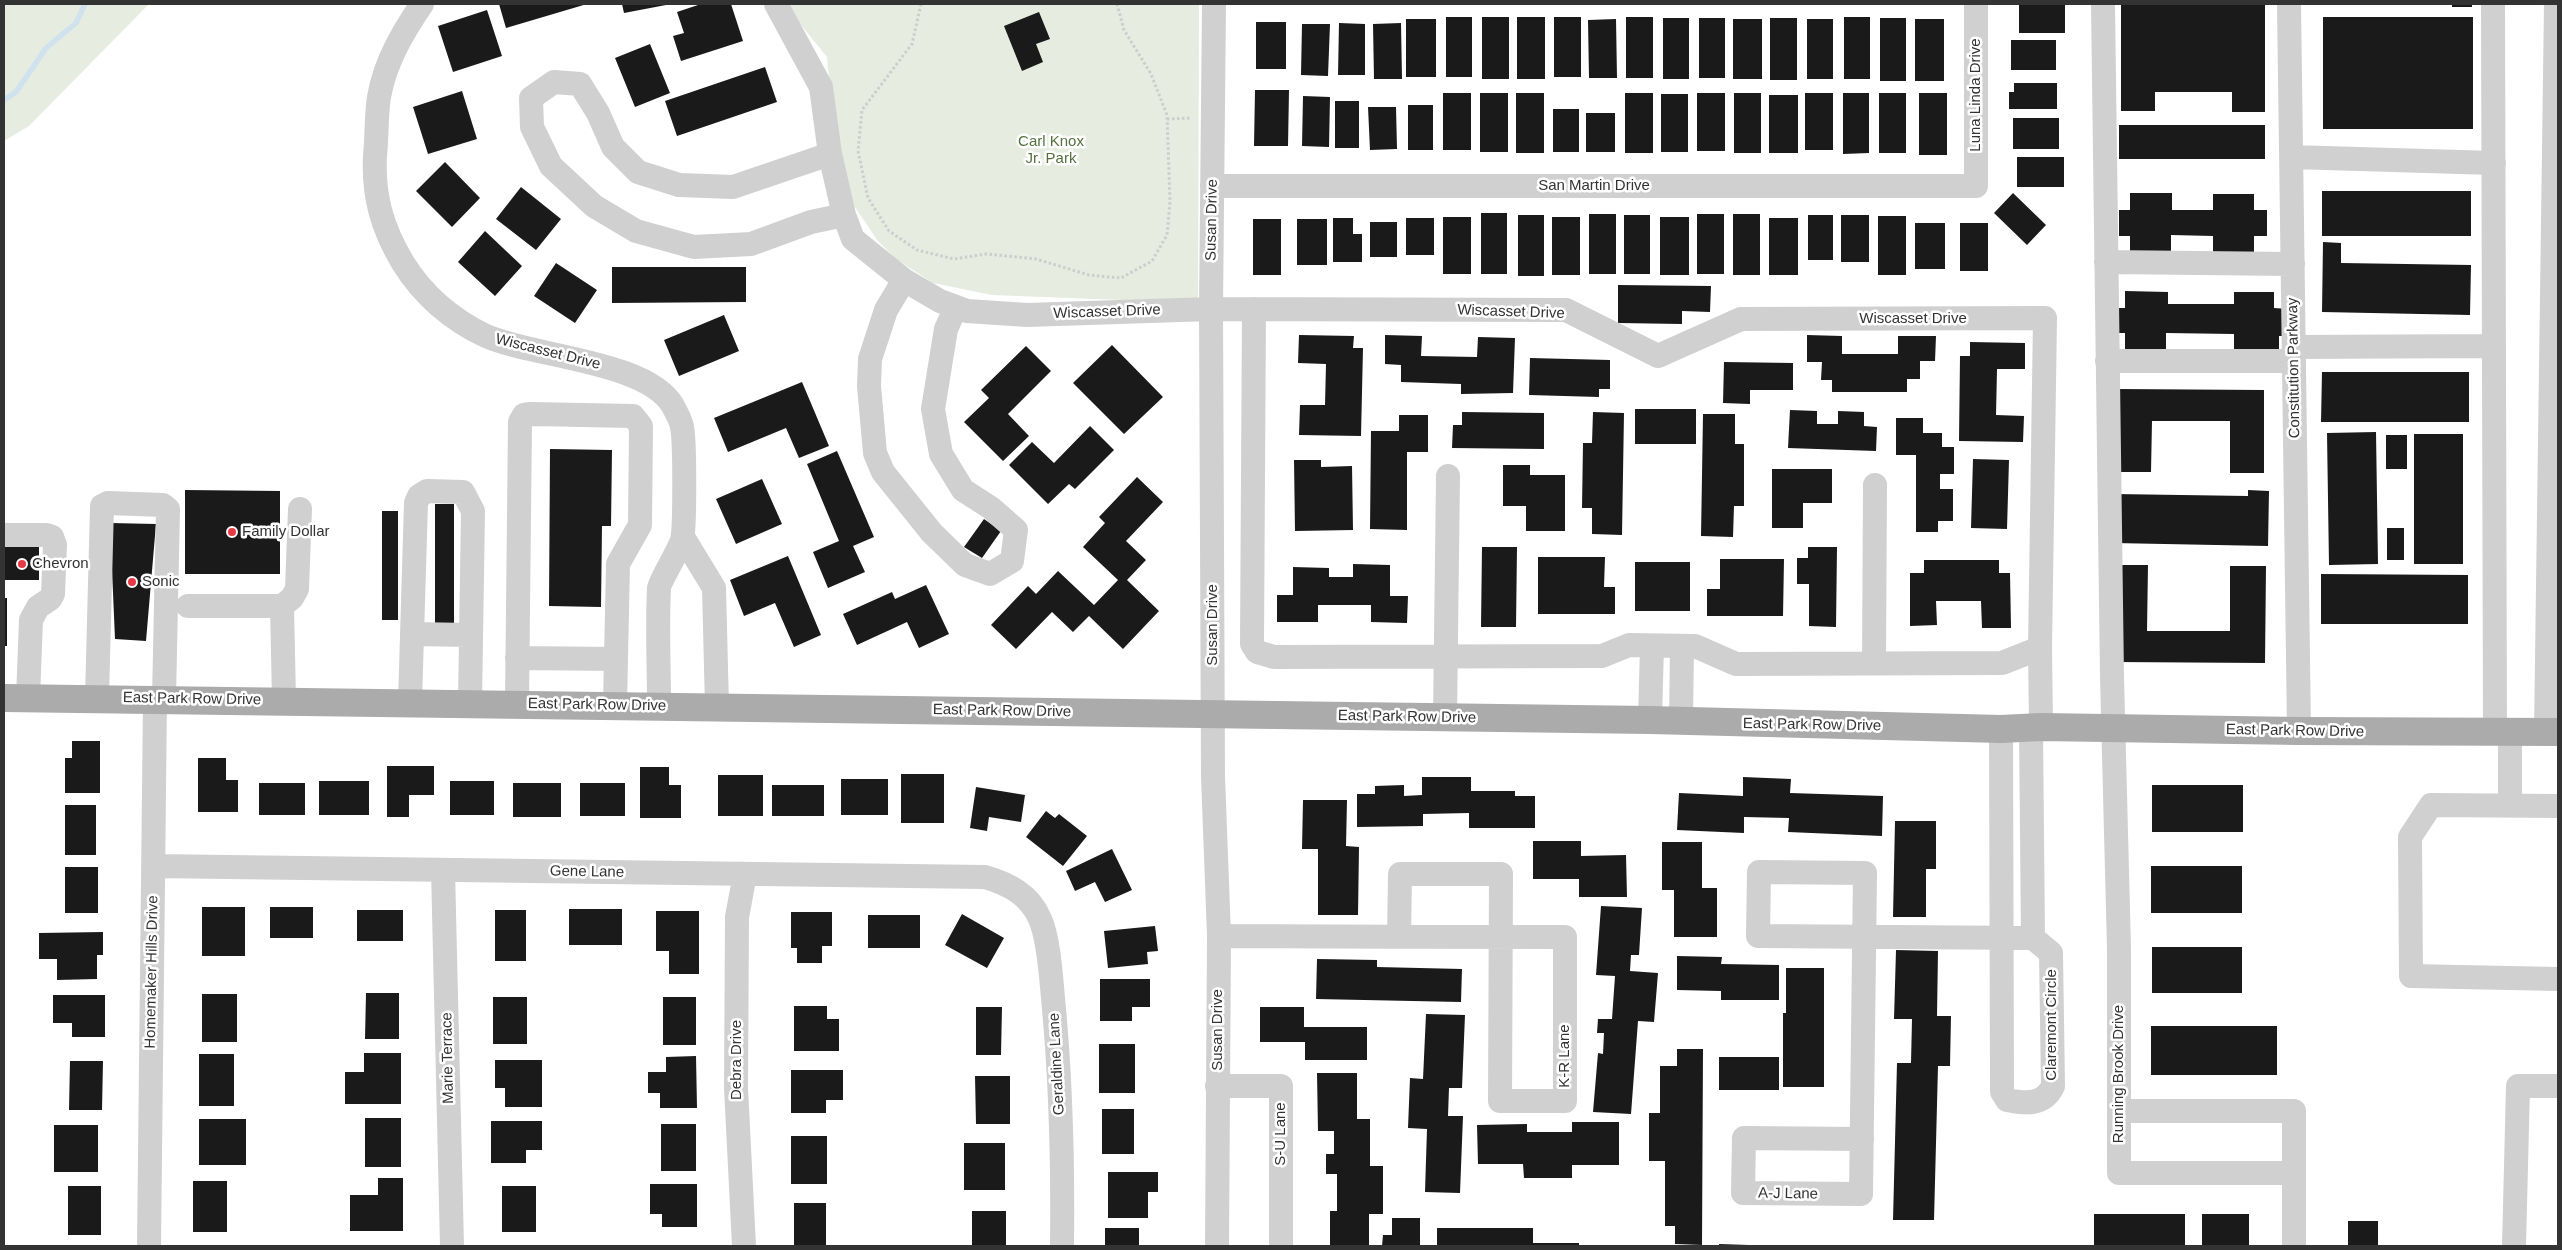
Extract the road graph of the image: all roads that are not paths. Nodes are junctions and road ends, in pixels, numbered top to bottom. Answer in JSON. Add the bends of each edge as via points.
{"nodes":[{"id":1,"x":422,"y":4,"type":"edge"},
{"id":2,"x":776,"y":4,"type":"edge"},
{"id":3,"x":1214,"y":4,"type":"edge"},
{"id":4,"x":1976,"y":4,"type":"edge"},
{"id":5,"x":2103,"y":4,"type":"edge"},
{"id":6,"x":2290,"y":4,"type":"edge"},
{"id":7,"x":2493,"y":4,"type":"edge"},
{"id":8,"x":2556,"y":4,"type":"edge"},
{"id":9,"x":830,"y":154,"type":"junction"},
{"id":10,"x":2291,"y":157,"type":"junction"},
{"id":11,"x":2494,"y":163,"type":"junction"},
{"id":12,"x":1212,"y":186,"type":"junction"},
{"id":13,"x":1976,"y":186,"type":"joint"},
{"id":14,"x":844,"y":215,"type":"junction"},
{"id":15,"x":2106,"y":262,"type":"junction"},
{"id":16,"x":2293,"y":264,"type":"junction"},
{"id":17,"x":904,"y":280,"type":"junction"},
{"id":18,"x":956,"y":306,"type":"junction"},
{"id":19,"x":1211,"y":308,"type":"junction"},
{"id":20,"x":1248,"y":309,"type":"junction"},
{"id":21,"x":2494,"y":346,"type":"junction"},
{"id":22,"x":2294,"y":354,"type":"junction"},
{"id":23,"x":2107,"y":361,"type":"junction"},
{"id":24,"x":1448,"y":476,"type":"dead end"},
{"id":25,"x":1875,"y":485,"type":"dead end"},
{"id":26,"x":300,"y":509,"type":"dead end"},
{"id":27,"x":4,"y":535,"type":"edge"},
{"id":28,"x":683,"y":537,"type":"junction"},
{"id":29,"x":188,"y":606,"type":"dead end"},
{"id":30,"x":282,"y":606,"type":"junction"},
{"id":31,"x":412,"y":634,"type":"junction"},
{"id":32,"x":471,"y":635,"type":"junction"},
{"id":33,"x":1652,"y":646,"type":"junction"},
{"id":34,"x":1682,"y":646,"type":"junction"},
{"id":35,"x":2040,"y":648,"type":"junction"},
{"id":36,"x":517,"y":658,"type":"junction"},
{"id":37,"x":616,"y":658,"type":"junction"},
{"id":38,"x":1446,"y":658,"type":"junction"},
{"id":39,"x":1874,"y":664,"type":"junction"},
{"id":40,"x":16,"y":698,"type":"edge"},
{"id":41,"x":97,"y":698,"type":"junction"},
{"id":42,"x":160,"y":699,"type":"junction"},
{"id":43,"x":284,"y":700,"type":"junction"},
{"id":44,"x":410,"y":702,"type":"junction"},
{"id":45,"x":470,"y":703,"type":"junction"},
{"id":46,"x":517,"y":704,"type":"junction"},
{"id":47,"x":615,"y":705,"type":"junction"},
{"id":48,"x":659,"y":706,"type":"junction"},
{"id":49,"x":717,"y":707,"type":"junction"},
{"id":50,"x":1214,"y":714,"type":"junction"},
{"id":51,"x":1445,"y":718,"type":"junction"},
{"id":52,"x":1650,"y":720,"type":"junction"},
{"id":53,"x":1681,"y":721,"type":"junction"},
{"id":54,"x":2036,"y":727,"type":"junction"},
{"id":55,"x":2113,"y":728,"type":"junction"},
{"id":56,"x":2000,"y":729,"type":"junction"},
{"id":57,"x":2299,"y":731,"type":"junction"},
{"id":58,"x":2503,"y":732,"type":"junction"},
{"id":59,"x":2552,"y":732,"type":"edge"},
{"id":60,"x":2510,"y":805,"type":"junction"},
{"id":61,"x":2558,"y":806,"type":"edge"},
{"id":62,"x":153,"y":866,"type":"junction"},
{"id":63,"x":443,"y":870,"type":"junction"},
{"id":64,"x":744,"y":874,"type":"junction"},
{"id":65,"x":1018,"y":892,"type":"joint"},
{"id":66,"x":1219,"y":936,"type":"junction"},
{"id":67,"x":1399,"y":937,"type":"junction"},
{"id":68,"x":1501,"y":937,"type":"junction"},
{"id":69,"x":1864,"y":937,"type":"junction"},
{"id":70,"x":2032,"y":938,"type":"junction"},
{"id":71,"x":2000,"y":939,"type":"junction"},
{"id":72,"x":2558,"y":979,"type":"edge"},
{"id":73,"x":1217,"y":1086,"type":"junction"},
{"id":74,"x":2558,"y":1086,"type":"edge"},
{"id":75,"x":2119,"y":1110,"type":"junction"},
{"id":76,"x":1862,"y":1139,"type":"junction"},
{"id":77,"x":2294,"y":1173,"type":"junction"},
{"id":78,"x":149,"y":1246,"type":"edge"},
{"id":79,"x":452,"y":1246,"type":"edge"},
{"id":80,"x":744,"y":1246,"type":"edge"},
{"id":81,"x":1062,"y":1246,"type":"edge"},
{"id":82,"x":1217,"y":1246,"type":"edge"},
{"id":83,"x":1281,"y":1246,"type":"edge"},
{"id":84,"x":2294,"y":1246,"type":"edge"},
{"id":85,"x":2514,"y":1246,"type":"edge"}],
"edges":[{"from":1,"to":28,"type":"street","name":"Wiscasset Drive","via":[[389,60],[379,96],[374,181],[379,212],[392,244],[412,277],[460,323],[488,337],[534,352],[603,366],[647,382],[671,404],[682,426]]},
{"from":2,"to":9,"type":"street","name":"Wiscasset Drive","via":[[821,87]]},
{"from":3,"to":12,"type":"street","name":"Susan Drive"},
{"from":4,"to":13,"type":"street","name":"Luna Linda Drive"},
{"from":5,"to":15,"type":"street"},
{"from":6,"to":10,"type":"street","name":"Constitution Parkway"},
{"from":7,"to":11,"type":"street"},
{"from":8,"to":59,"type":"street"},
{"from":9,"to":14,"type":"street","name":"Wiscasset Drive"},
{"from":9,"to":14,"type":"street","via":[[733,187],[679,185],[638,172],[625,159],[613,146],[580,84],[554,82],[530,98],[532,128],[551,166],[594,206],[636,231],[694,247],[751,244],[811,222]]},
{"from":10,"to":11,"type":"street"},
{"from":10,"to":16,"type":"street","name":"Constitution Parkway"},
{"from":11,"to":21,"type":"street"},
{"from":12,"to":13,"type":"street","name":"San Martin Drive"},
{"from":12,"to":19,"type":"street","name":"Susan Drive"},
{"from":14,"to":17,"type":"street","name":"Wiscasset Drive","via":[[853,239]]},
{"from":15,"to":16,"type":"street"},
{"from":15,"to":23,"type":"street"},
{"from":16,"to":22,"type":"street","name":"Constitution Parkway"},
{"from":17,"to":18,"type":"street","name":"Wiscasset Drive","via":[[940,301]]},
{"from":17,"to":18,"type":"street","via":[[886,310],[870,359],[875,453],[883,472],[932,533],[965,565],[990,574],[1012,561],[1016,530],[963,490],[941,454],[933,409],[946,329]]},
{"from":18,"to":19,"type":"street","name":"Wiscasset Drive","via":[[1027,316]]},
{"from":19,"to":20,"type":"street","name":"Wiscasset Drive"},
{"from":19,"to":50,"type":"street","name":"Susan Drive"},
{"from":20,"to":35,"type":"street","name":"Wiscasset Drive","via":[[1566,310],[1658,356],[1741,319],[2045,318]]},
{"from":20,"to":38,"type":"street","via":[[1252,644],[1258,652],[1274,657]]},
{"from":21,"to":22,"type":"street"},
{"from":21,"to":58,"type":"street"},
{"from":22,"to":23,"type":"street"},
{"from":22,"to":57,"type":"street","name":"Constitution Parkway"},
{"from":23,"to":55,"type":"street"},
{"from":24,"to":38,"type":"street"},
{"from":25,"to":39,"type":"street"},
{"from":26,"to":30,"type":"street","via":[[297,589]]},
{"from":27,"to":40,"type":"street","via":[[46,535],[52,537],[55,545],[53,594],[31,620]]},
{"from":28,"to":48,"type":"street","name":"Wiscasset Drive","via":[[672,566],[659,585]]},
{"from":28,"to":49,"type":"street","via":[[714,588]]},
{"from":29,"to":30,"type":"street"},
{"from":30,"to":43,"type":"street"},
{"from":31,"to":32,"type":"street"},
{"from":31,"to":32,"type":"street","via":[[416,504],[419,496],[427,491],[463,492],[473,511]]},
{"from":31,"to":44,"type":"street"},
{"from":32,"to":45,"type":"street"},
{"from":33,"to":34,"type":"street"},
{"from":33,"to":38,"type":"street","via":[[1629,645],[1602,656]]},
{"from":33,"to":52,"type":"street"},
{"from":34,"to":39,"type":"street","via":[[1695,646],[1736,664]]},
{"from":34,"to":53,"type":"street"},
{"from":35,"to":39,"type":"street","via":[[2002,663]]},
{"from":35,"to":54,"type":"street","name":"Wiscasset Drive"},
{"from":36,"to":37,"type":"street"},
{"from":36,"to":37,"type":"street","via":[[520,422],[524,415],[531,414],[634,416],[641,426],[640,525],[618,564]]},
{"from":36,"to":46,"type":"street"},
{"from":37,"to":47,"type":"street"},
{"from":38,"to":51,"type":"street"},
{"from":40,"to":41,"type":"main road","name":"East Park Row Drive"},
{"from":41,"to":42,"type":"main road","name":"East Park Row Drive"},
{"from":41,"to":42,"type":"street","name":"Homemaker Hills Drive","via":[[102,506],[108,503],[163,505],[168,509]]},
{"from":42,"to":43,"type":"main road","name":"East Park Row Drive"},
{"from":42,"to":62,"type":"street","name":"Homemaker Hills Drive"},
{"from":43,"to":44,"type":"main road","name":"East Park Row Drive"},
{"from":44,"to":45,"type":"main road","name":"East Park Row Drive"},
{"from":45,"to":46,"type":"main road","name":"East Park Row Drive"},
{"from":46,"to":47,"type":"main road","name":"East Park Row Drive"},
{"from":47,"to":48,"type":"main road","name":"East Park Row Drive"},
{"from":48,"to":49,"type":"main road","name":"East Park Row Drive"},
{"from":49,"to":50,"type":"main road","name":"East Park Row Drive"},
{"from":50,"to":51,"type":"main road","name":"East Park Row Drive"},
{"from":50,"to":66,"type":"street","name":"Susan Drive"},
{"from":51,"to":52,"type":"main road","name":"East Park Row Drive"},
{"from":52,"to":53,"type":"main road","name":"East Park Row Drive"},
{"from":53,"to":56,"type":"main road","name":"East Park Row Drive"},
{"from":54,"to":55,"type":"main road","name":"East Park Row Drive"},
{"from":54,"to":56,"type":"main road","name":"East Park Row Drive"},
{"from":54,"to":70,"type":"street"},
{"from":55,"to":57,"type":"main road","name":"East Park Row Drive"},
{"from":55,"to":75,"type":"street","name":"Running Brook Drive","via":[[2119,949]]},
{"from":56,"to":71,"type":"street"},
{"from":57,"to":58,"type":"main road","name":"East Park Row Drive"},
{"from":58,"to":59,"type":"main road","name":"East Park Row Drive"},
{"from":58,"to":60,"type":"street"},
{"from":60,"to":61,"type":"street"},
{"from":60,"to":72,"type":"street","via":[[2431,805],[2410,837],[2411,976]]},
{"from":62,"to":63,"type":"street","name":"Gene Lane"},
{"from":62,"to":78,"type":"street","name":"Homemaker Hills Drive"},
{"from":63,"to":64,"type":"street","name":"Gene Lane"},
{"from":63,"to":79,"type":"street","name":"Marie Terrace"},
{"from":64,"to":65,"type":"street","name":"Gene Lane","via":[[985,878],[1007,883]]},
{"from":64,"to":80,"type":"street","name":"Debra Drive","via":[[737,917],[736,1069]]},
{"from":65,"to":81,"type":"street","name":"Geraldine Lane","via":[[1041,920],[1050,966],[1059,1060]]},
{"from":66,"to":67,"type":"street","name":"K-R Lane"},
{"from":66,"to":73,"type":"street","name":"Susan Drive"},
{"from":67,"to":68,"type":"street","name":"K-R Lane"},
{"from":67,"to":68,"type":"street","via":[[1400,874],[1501,874]]},
{"from":68,"to":68,"type":"street","name":"K-R Lane","via":[[1500,1101],[1565,1101],[1565,937]]},
{"from":69,"to":69,"type":"street","name":"A-J Lane","via":[[1758,936],[1759,872],[1865,873]]},
{"from":69,"to":71,"type":"street","name":"A-J Lane"},
{"from":69,"to":76,"type":"street","name":"A-J Lane"},
{"from":70,"to":71,"type":"street"},
{"from":70,"to":71,"type":"street","name":"Claremont Circle","via":[[2052,953],[2053,1086],[2049,1095],[2037,1102],[2021,1103],[2007,1100],[2002,1092]]},
{"from":73,"to":82,"type":"street","name":"Susan Drive"},
{"from":73,"to":83,"type":"street","name":"S-U Lane","via":[[1281,1086]]},
{"from":74,"to":85,"type":"street","via":[[2518,1086]]},
{"from":75,"to":77,"type":"street","via":[[2294,1111]]},
{"from":75,"to":77,"type":"street","name":"Running Brook Drive","via":[[2119,1173]]},
{"from":76,"to":76,"type":"street","name":"A-J Lane","via":[[1861,1194],[1743,1193],[1744,1138]]},
{"from":77,"to":84,"type":"street"}]}
